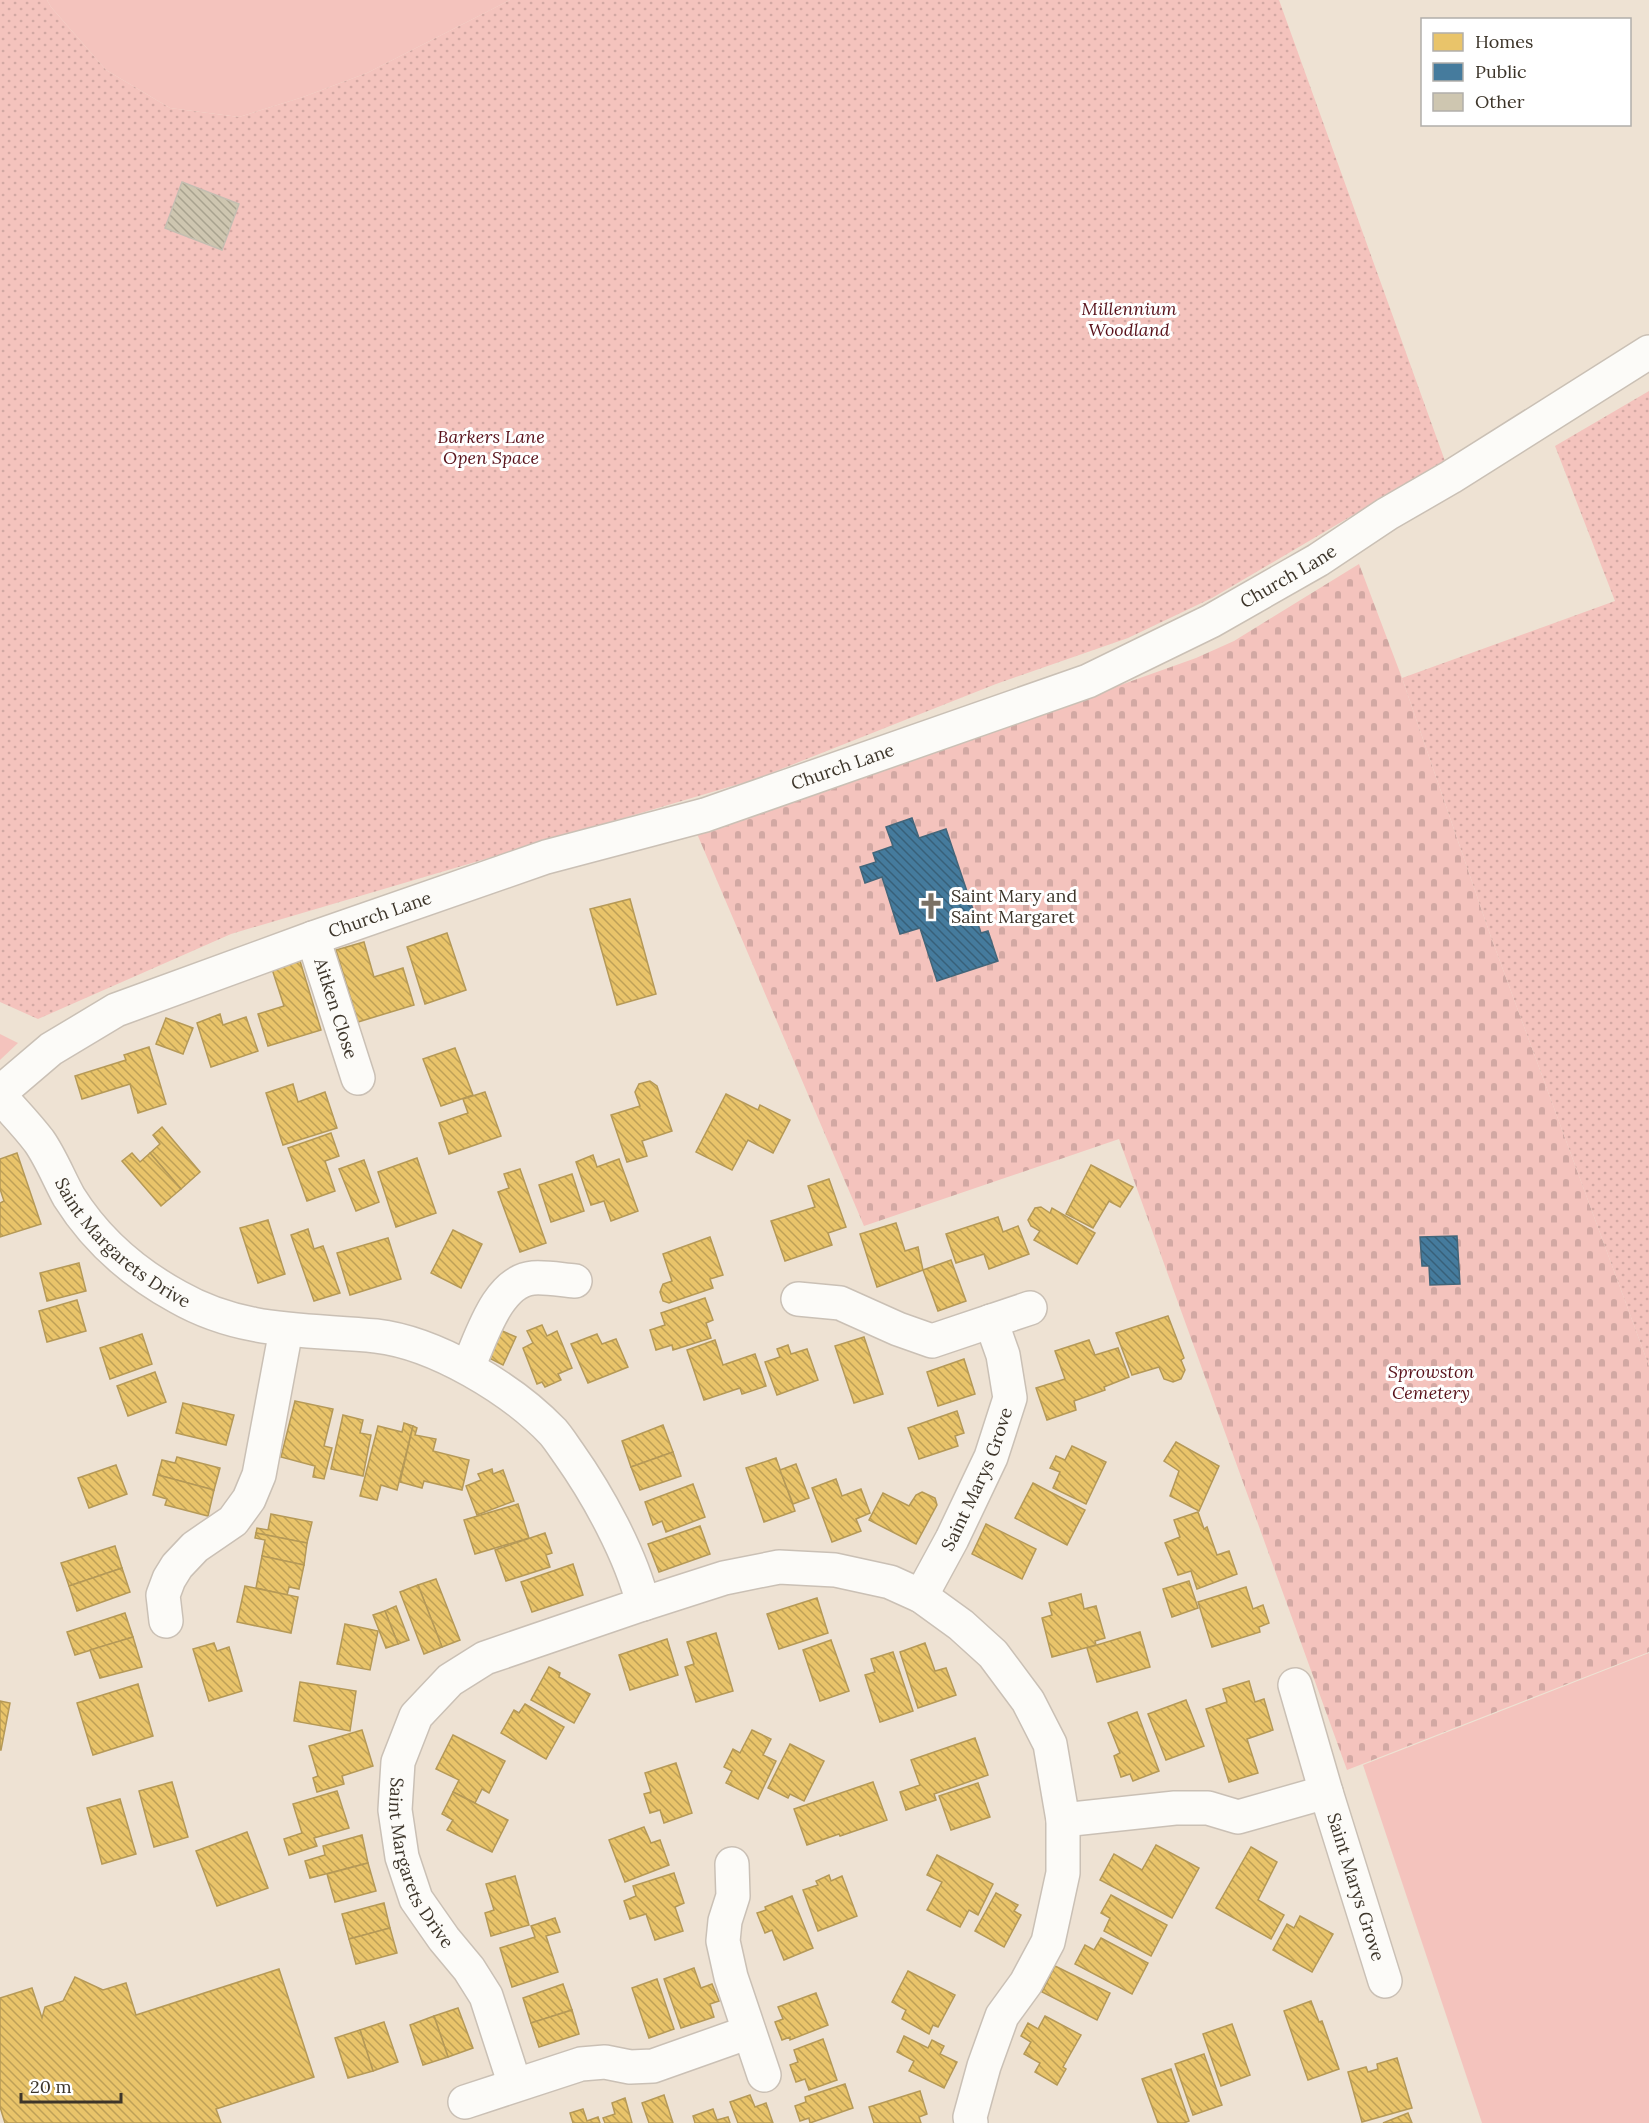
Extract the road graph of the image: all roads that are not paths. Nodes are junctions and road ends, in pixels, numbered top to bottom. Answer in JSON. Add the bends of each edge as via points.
{"nodes":[{"id":1,"x":1649,"y":352,"type":"edge"},
{"id":2,"x":313,"y":938,"type":"junction"},
{"id":3,"x":358,"y":1078,"type":"dead end"},
{"id":4,"x":0,"y":1096,"type":"edge"},
{"id":5,"x":575,"y":1281,"type":"dead end"},
{"id":6,"x":798,"y":1299,"type":"dead end"},
{"id":7,"x":1030,"y":1308,"type":"dead end"},
{"id":8,"x":991,"y":1321,"type":"junction"},
{"id":9,"x":286,"y":1330,"type":"junction"},
{"id":10,"x":468,"y":1368,"type":"junction"},
{"id":11,"x":921,"y":1596,"type":"junction"},
{"id":12,"x":643,"y":1604,"type":"junction"},
{"id":13,"x":166,"y":1621,"type":"dead end"},
{"id":14,"x":1295,"y":1685,"type":"dead end"},
{"id":15,"x":1326,"y":1792,"type":"junction"},
{"id":16,"x":1063,"y":1820,"type":"junction"},
{"id":17,"x":732,"y":1864,"type":"dead end"},
{"id":18,"x":1384,"y":1981,"type":"dead end"},
{"id":19,"x":749,"y":2032,"type":"junction"},
{"id":20,"x":764,"y":2075,"type":"dead end"},
{"id":21,"x":515,"y":2085,"type":"junction"},
{"id":22,"x":476,"y":2108,"type":"edge"},
{"id":23,"x":971,"y":2123,"type":"edge"}],
"edges":[{"from":1,"to":2,"type":"street","name":"Church Lane","via":[[1318,560],[1211,621],[1088,681],[705,815],[546,856]]},
{"from":2,"to":3,"type":"street","name":"Aitken Close"},
{"from":2,"to":4,"type":"street","name":"Church Lane","via":[[116,1010],[51,1049]]},
{"from":4,"to":9,"type":"street","name":"Saint Margarets Drive","via":[[39,1141],[70,1198],[98,1235],[135,1271],[224,1318]]},
{"from":5,"to":10,"type":"street","via":[[532,1278],[515,1284],[500,1299]]},
{"from":6,"to":8,"type":"street","via":[[840,1303],[932,1341]]},
{"from":7,"to":8,"type":"street"},
{"from":8,"to":11,"type":"street","name":"Saint Marys Grove","via":[[1003,1355],[1010,1398],[991,1457]]},
{"from":9,"to":10,"type":"street","name":"Saint Margarets Drive","via":[[378,1336],[424,1348]]},
{"from":9,"to":13,"type":"street","via":[[259,1475],[249,1499],[233,1521],[195,1547],[168,1579],[164,1595]]},
{"from":10,"to":12,"type":"street","name":"Saint Margarets Drive","via":[[516,1398],[554,1433],[586,1478],[616,1534]]},
{"from":11,"to":12,"type":"street","via":[[890,1582],[835,1570],[779,1567],[724,1578]]},
{"from":11,"to":16,"type":"street","via":[[993,1654],[1028,1701],[1050,1744]]},
{"from":12,"to":21,"type":"street","name":"Saint Margarets Drive","via":[[485,1658],[450,1680],[416,1716],[398,1762],[394,1810],[402,1857],[416,1899],[486,1996]]},
{"from":14,"to":15,"type":"street","name":"Saint Marys Grove"},
{"from":15,"to":16,"type":"street","name":"Saint Marys Grove","via":[[1238,1817],[1208,1808],[1175,1808]]},
{"from":15,"to":18,"type":"street","name":"Saint Marys Grove"},
{"from":16,"to":23,"type":"street","via":[[1062,1873],[1048,1942],[1002,2016],[984,2066]]},
{"from":17,"to":19,"type":"street","via":[[732,1896],[723,1941]]},
{"from":19,"to":20,"type":"street"},
{"from":19,"to":21,"type":"street","via":[[653,2066],[580,2064]]},
{"from":21,"to":22,"type":"street"}]}
